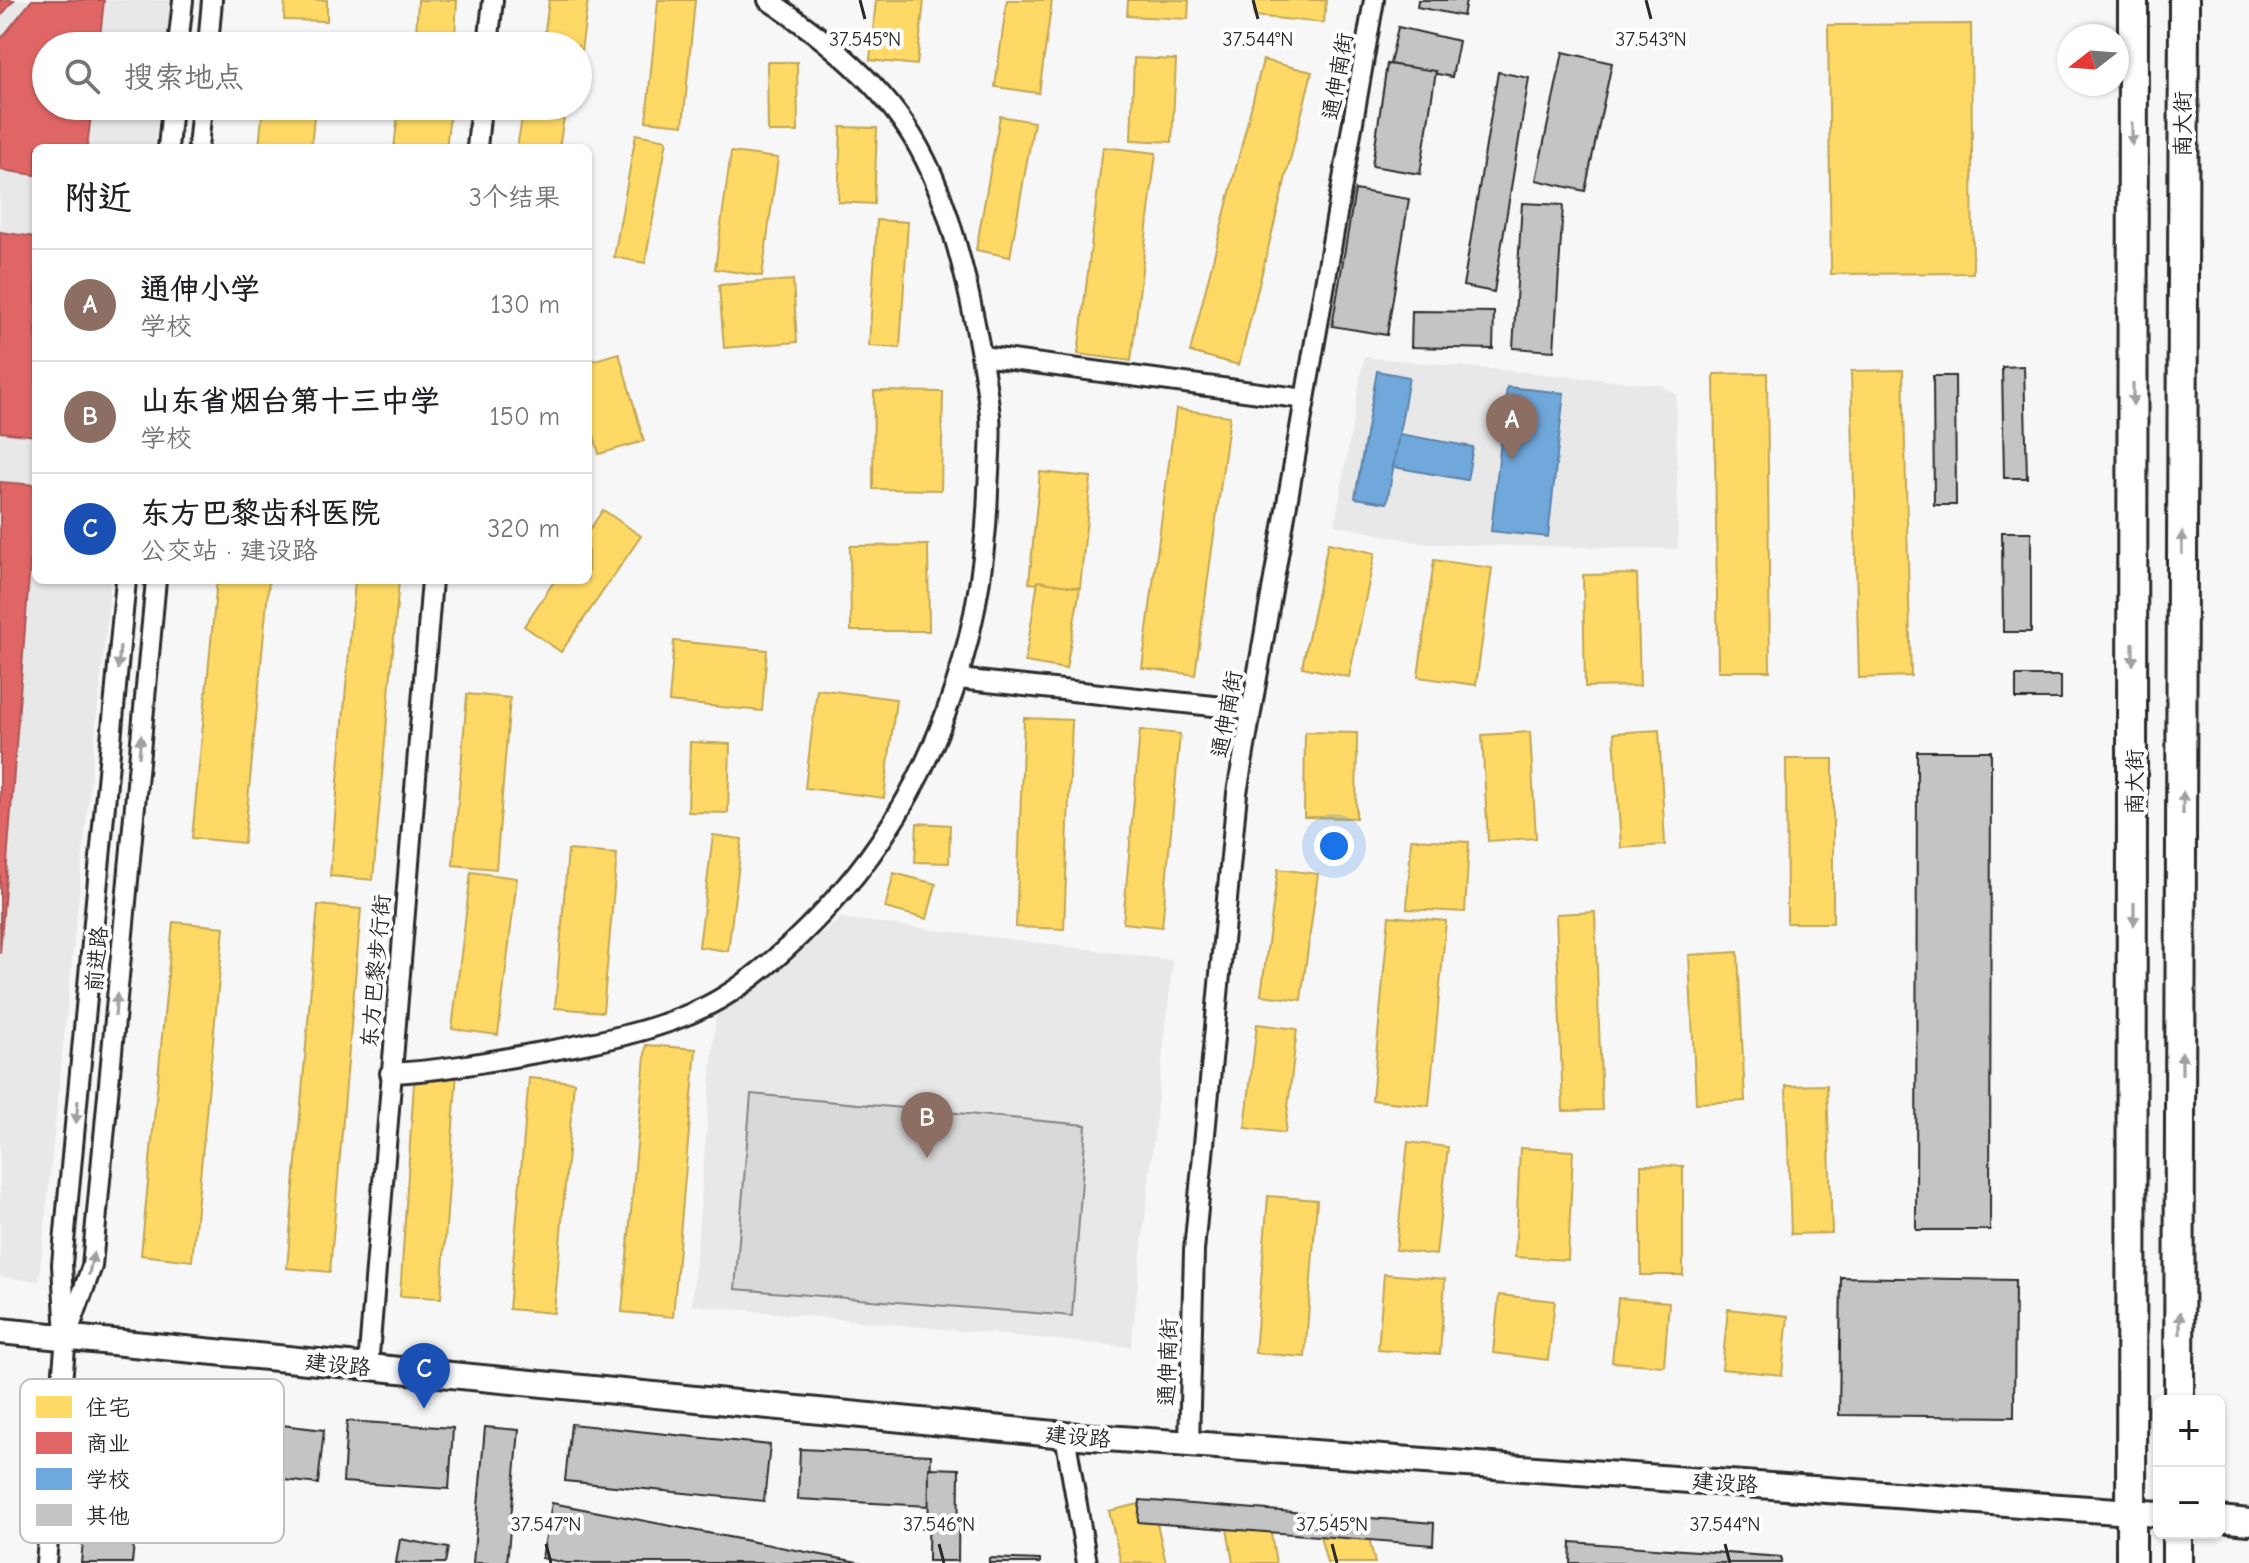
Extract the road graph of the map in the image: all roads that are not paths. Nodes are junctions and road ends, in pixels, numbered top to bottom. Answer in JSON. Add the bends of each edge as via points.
{"nodes":[{"id":1,"x":183,"y":0,"type":"edge"},
{"id":2,"x":212,"y":0,"type":"edge"},
{"id":3,"x":493,"y":0,"type":"edge"},
{"id":4,"x":768,"y":0,"type":"edge"},
{"id":5,"x":1374,"y":0,"type":"edge"},
{"id":6,"x":2133,"y":0,"type":"edge"},
{"id":7,"x":2184,"y":0,"type":"edge"},
{"id":8,"x":180,"y":32,"type":"edge"},
{"id":9,"x":209,"y":32,"type":"edge"},
{"id":10,"x":490,"y":32,"type":"edge"},
{"id":11,"x":171,"y":120,"type":"edge"},
{"id":12,"x":201,"y":120,"type":"edge"},
{"id":13,"x":480,"y":120,"type":"edge"},
{"id":14,"x":168,"y":144,"type":"edge"},
{"id":15,"x":198,"y":144,"type":"edge"},
{"id":16,"x":477,"y":144,"type":"edge"},
{"id":17,"x":982,"y":356,"type":"junction"},
{"id":18,"x":1305,"y":399,"type":"junction"},
{"id":19,"x":126,"y":584,"type":"edge"},
{"id":20,"x":156,"y":584,"type":"edge"},
{"id":21,"x":432,"y":584,"type":"edge"},
{"id":22,"x":959,"y":679,"type":"junction"},
{"id":23,"x":1251,"y":710,"type":"junction"},
{"id":24,"x":390,"y":1073,"type":"junction"},
{"id":25,"x":0,"y":1331,"type":"edge"},
{"id":26,"x":66,"y":1337,"type":"junction"},
{"id":27,"x":368,"y":1367,"type":"junction"},
{"id":28,"x":62,"y":1379,"type":"edge"},
{"id":29,"x":2179,"y":1395,"type":"edge"},
{"id":30,"x":1065,"y":1435,"type":"junction"},
{"id":31,"x":1189,"y":1444,"type":"junction"},
{"id":32,"x":2130,"y":1511,"type":"junction"},
{"id":33,"x":2153,"y":1513,"type":"edge"},
{"id":34,"x":2225,"y":1520,"type":"edge"},
{"id":35,"x":2249,"y":1522,"type":"edge"},
{"id":36,"x":2177,"y":1539,"type":"edge"},
{"id":37,"x":48,"y":1543,"type":"edge"},
{"id":38,"x":46,"y":1563,"type":"edge"},
{"id":39,"x":1087,"y":1563,"type":"edge"},
{"id":40,"x":2131,"y":1563,"type":"edge"},
{"id":41,"x":2177,"y":1563,"type":"edge"}],
"edges":[{"from":1,"to":8,"type":"street"},
{"from":2,"to":9,"type":"street"},
{"from":3,"to":10,"type":"street"},
{"from":4,"to":17,"type":"street","via":[[847,59],[887,100],[920,148],[955,239]]},
{"from":5,"to":18,"type":"street","name":"通伸南街"},
{"from":6,"to":32,"type":"main road","name":"南大街","one_way":true},
{"from":29,"to":7,"type":"main road","name":"南大街","one_way":true},
{"from":11,"to":14,"type":"street"},
{"from":12,"to":15,"type":"street"},
{"from":13,"to":16,"type":"street"},
{"from":17,"to":18,"type":"street"},
{"from":17,"to":22,"type":"street","via":[[990,420],[987,530]]},
{"from":18,"to":23,"type":"street","name":"通伸南街"},
{"from":19,"to":26,"type":"street","name":"前进路","one_way":true,"via":[[62,1264]]},
{"from":26,"to":20,"type":"street","name":"前进路","one_way":true,"via":[[92,1266]]},
{"from":21,"to":24,"type":"street","name":"东方巴黎步行街"},
{"from":22,"to":23,"type":"street"},
{"from":22,"to":24,"type":"street","via":[[911,794],[853,881],[790,947],[708,1005],[619,1038],[430,1071]]},
{"from":23,"to":31,"type":"street","name":"通伸南街","via":[[1237,793],[1194,1251]]},
{"from":24,"to":27,"type":"street","name":"东方巴黎步行街"},
{"from":25,"to":26,"type":"street","name":"建设路"},
{"from":26,"to":27,"type":"street","name":"建设路"},
{"from":26,"to":28,"type":"street","name":"前进路"},
{"from":27,"to":30,"type":"street","name":"建设路"},
{"from":30,"to":31,"type":"street","name":"建设路"},
{"from":30,"to":39,"type":"street"},
{"from":31,"to":32,"type":"street","name":"建设路"},
{"from":32,"to":33,"type":"street","name":"建设路"},
{"from":32,"to":40,"type":"main road","name":"南大街"},
{"from":34,"to":35,"type":"street"},
{"from":36,"to":41,"type":"main road"},
{"from":37,"to":38,"type":"street","name":"前进路"}]}
